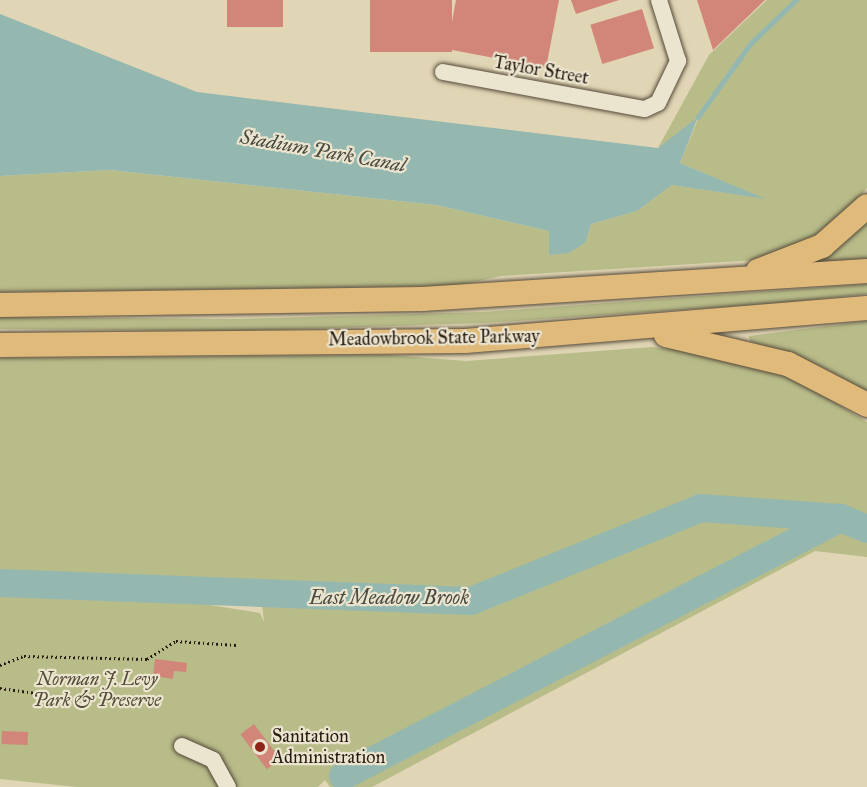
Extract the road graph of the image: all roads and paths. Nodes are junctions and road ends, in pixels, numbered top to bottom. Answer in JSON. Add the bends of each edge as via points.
{"nodes":[{"id":1,"x":659,"y":0,"type":"edge"},
{"id":2,"x":443,"y":72,"type":"dead end"},
{"id":3,"x":867,"y":206,"type":"edge"},
{"id":4,"x":867,"y":271,"type":"edge"},
{"id":5,"x":741,"y":278,"type":"junction"},
{"id":6,"x":0,"y":305,"type":"edge"},
{"id":7,"x":867,"y":308,"type":"edge"},
{"id":8,"x":643,"y":330,"type":"junction"},
{"id":9,"x":0,"y":345,"type":"edge"},
{"id":10,"x":867,"y":405,"type":"edge"},
{"id":11,"x":237,"y":645,"type":"dead end"},
{"id":12,"x":0,"y":665,"type":"edge"},
{"id":13,"x":0,"y":688,"type":"edge"},
{"id":14,"x":43,"y":694,"type":"dead end"},
{"id":15,"x":182,"y":746,"type":"dead end"},
{"id":16,"x":228,"y":787,"type":"edge"}],
"edges":[{"from":1,"to":2,"type":"street","name":"Taylor Street","via":[[678,61],[658,103],[631,107]]},
{"from":3,"to":5,"type":"highway","via":[[822,246]]},
{"from":4,"to":5,"type":"highway","name":"Meadowbrook State Parkway"},
{"from":5,"to":6,"type":"highway","name":"Meadowbrook State Parkway","via":[[410,300]]},
{"from":7,"to":8,"type":"highway","name":"Meadowbrook State Parkway"},
{"from":8,"to":9,"type":"highway","name":"Meadowbrook State Parkway","via":[[465,340]]},
{"from":8,"to":10,"type":"highway","via":[[788,364]]},
{"from":11,"to":12,"type":"path","via":[[176,641],[147,659],[24,656]]},
{"from":13,"to":14,"type":"path"},
{"from":15,"to":16,"type":"street","via":[[213,760]]}]}
